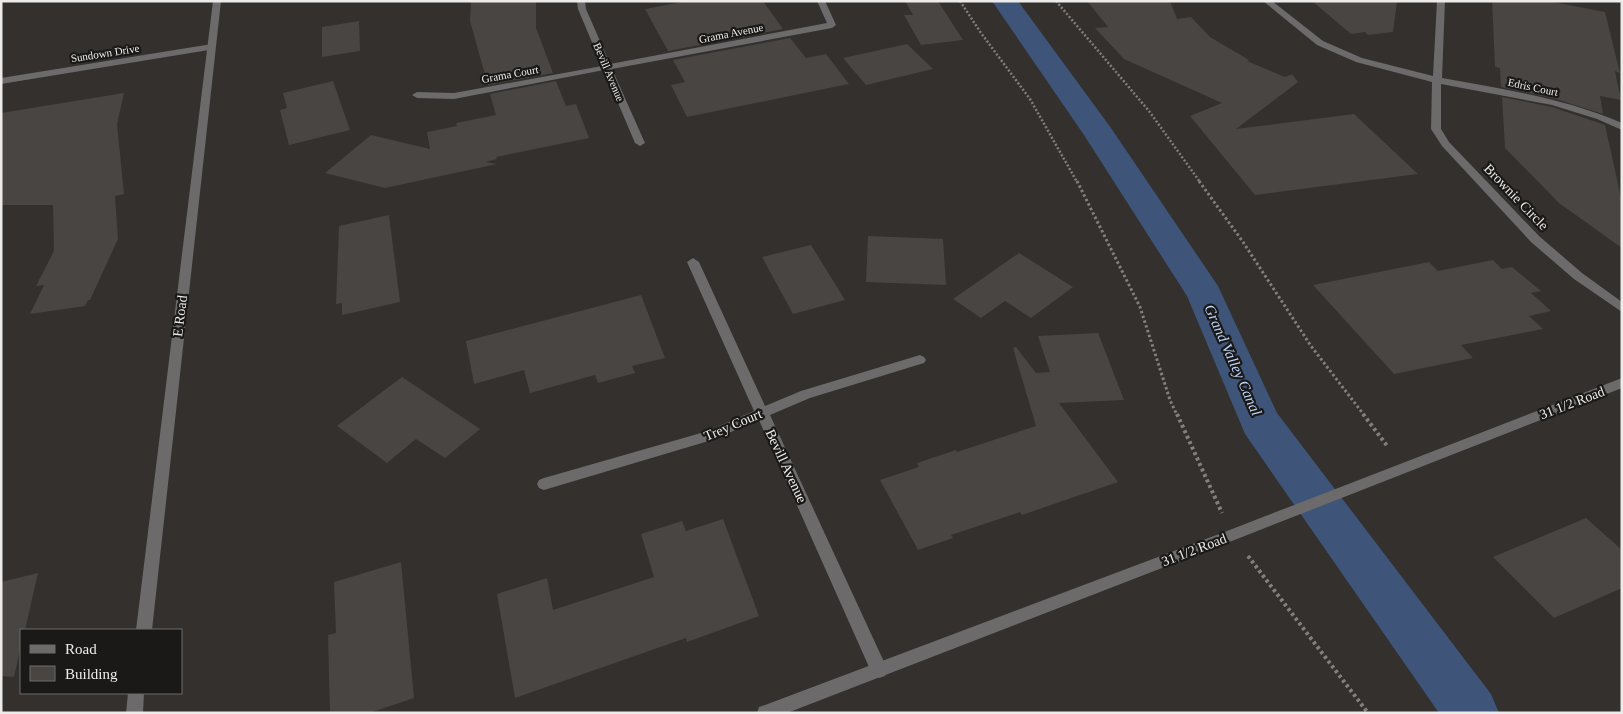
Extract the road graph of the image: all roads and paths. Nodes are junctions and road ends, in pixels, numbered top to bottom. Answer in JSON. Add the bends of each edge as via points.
{"nodes":[{"id":1,"x":217,"y":1,"type":"edge"},
{"id":2,"x":581,"y":1,"type":"edge"},
{"id":3,"x":821,"y":1,"type":"edge"},
{"id":4,"x":960,"y":1,"type":"edge"},
{"id":5,"x":1056,"y":1,"type":"edge"},
{"id":6,"x":1267,"y":1,"type":"edge"},
{"id":7,"x":1441,"y":1,"type":"edge"},
{"id":8,"x":212,"y":47,"type":"junction"},
{"id":9,"x":607,"y":68,"type":"junction"},
{"id":10,"x":1437,"y":80,"type":"junction"},
{"id":11,"x":1,"y":81,"type":"edge"},
{"id":12,"x":417,"y":95,"type":"dead end"},
{"id":13,"x":1622,"y":127,"type":"edge"},
{"id":14,"x":640,"y":143,"type":"dead end"},
{"id":15,"x":693,"y":262,"type":"dead end"},
{"id":16,"x":1622,"y":308,"type":"edge"},
{"id":17,"x":920,"y":360,"type":"dead end"},
{"id":18,"x":1622,"y":383,"type":"edge"},
{"id":19,"x":762,"y":412,"type":"junction"},
{"id":20,"x":1405,"y":468,"type":"junction"},
{"id":21,"x":544,"y":484,"type":"dead end"},
{"id":22,"x":1232,"y":535,"type":"junction"},
{"id":23,"x":144,"y":629,"type":"edge"},
{"id":24,"x":879,"y":670,"type":"junction"},
{"id":25,"x":136,"y":694,"type":"edge"},
{"id":26,"x":134,"y":713,"type":"edge"},
{"id":27,"x":765,"y":713,"type":"edge"},
{"id":28,"x":1368,"y":713,"type":"edge"}],
"edges":[{"from":1,"to":8,"type":"street","name":"E Road"},
{"from":2,"to":9,"type":"street","name":"Bevill Avenue"},
{"from":3,"to":9,"type":"street","name":"Grama Avenue","via":[[832,25]]},
{"from":4,"to":22,"type":"path","via":[[1030,100],[1068,164],[1140,307],[1170,400]]},
{"from":5,"to":20,"type":"path","via":[[1149,111],[1243,242],[1311,346]]},
{"from":6,"to":10,"type":"street","via":[[1320,43],[1359,60]]},
{"from":7,"to":10,"type":"street","name":"Brownie Circle"},
{"from":8,"to":11,"type":"street","name":"Sundown Drive"},
{"from":8,"to":23,"type":"street","name":"E Road"},
{"from":9,"to":12,"type":"street","name":"Grama Court","via":[[454,96]]},
{"from":9,"to":14,"type":"street","name":"Bevill Avenue"},
{"from":10,"to":13,"type":"street","name":"Edris Court","via":[[1560,104]]},
{"from":10,"to":16,"type":"street","name":"Brownie Circle","via":[[1436,129],[1445,144],[1535,239]]},
{"from":15,"to":19,"type":"street","name":"Bevill Avenue"},
{"from":17,"to":19,"type":"street","name":"Trey Court","via":[[806,394]]},
{"from":18,"to":20,"type":"street","name":"31 1/2 Road"},
{"from":19,"to":21,"type":"street","name":"Trey Court","via":[[712,435]]},
{"from":19,"to":24,"type":"street","name":"Bevill Avenue"},
{"from":20,"to":22,"type":"street","name":"31 1/2 Road"},
{"from":22,"to":24,"type":"street","name":"31 1/2 Road"},
{"from":22,"to":28,"type":"path"},
{"from":24,"to":27,"type":"street","name":"31 1/2 Road"},
{"from":25,"to":26,"type":"street"}]}
